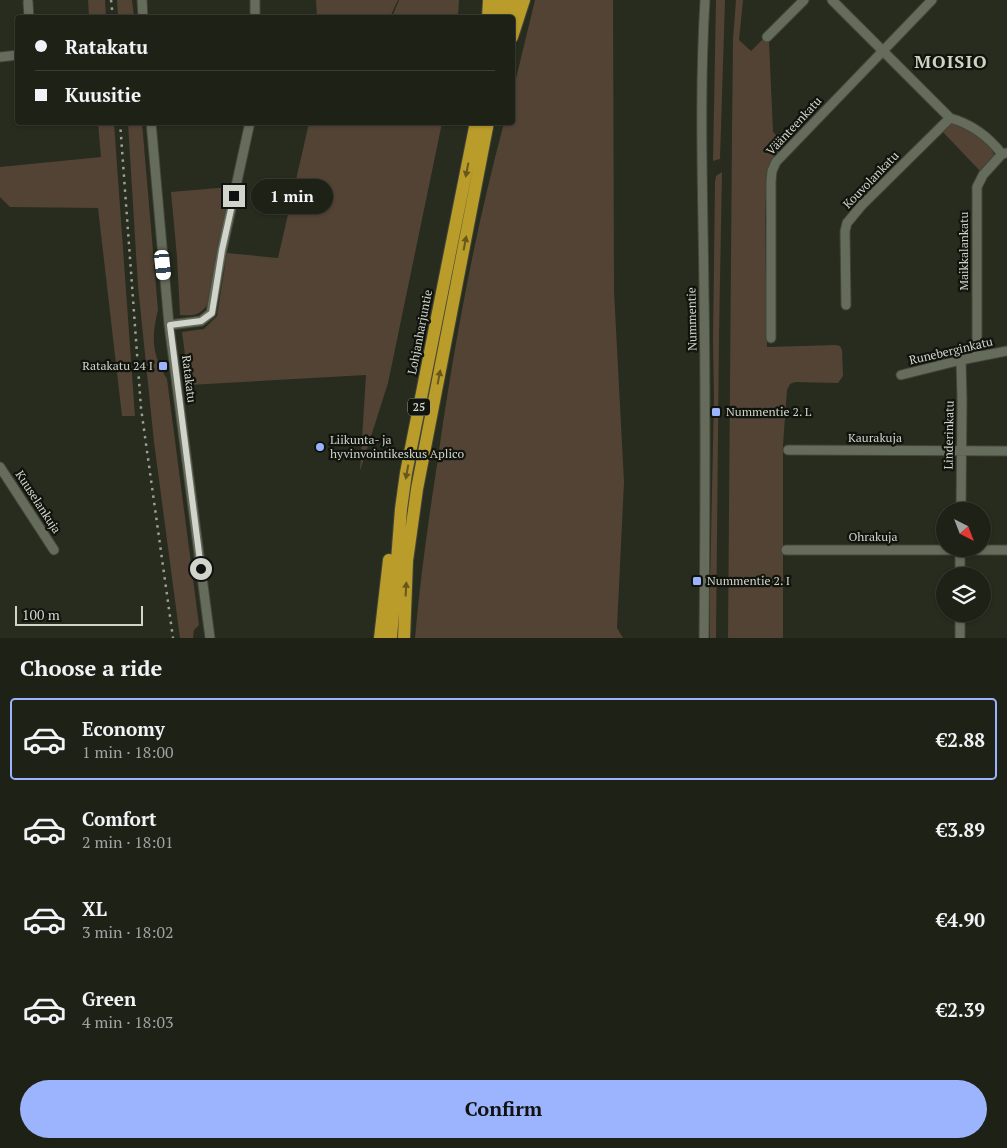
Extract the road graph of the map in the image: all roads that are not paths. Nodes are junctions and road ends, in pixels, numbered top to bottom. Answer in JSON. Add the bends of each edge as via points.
{"nodes":[{"id":1,"x":142,"y":0,"type":"edge"},
{"id":2,"x":255,"y":0,"type":"edge"},
{"id":3,"x":489,"y":0,"type":"edge"},
{"id":4,"x":500,"y":0,"type":"edge"},
{"id":5,"x":512,"y":0,"type":"edge"},
{"id":6,"x":524,"y":0,"type":"edge"},
{"id":7,"x":705,"y":0,"type":"edge"},
{"id":8,"x":804,"y":0,"type":"edge"},
{"id":9,"x":832,"y":0,"type":"edge"},
{"id":10,"x":932,"y":0,"type":"edge"},
{"id":11,"x":28,"y":2,"type":"dead end"},
{"id":12,"x":29,"y":15,"type":"edge"},
{"id":13,"x":143,"y":15,"type":"edge"},
{"id":14,"x":255,"y":15,"type":"edge"},
{"id":15,"x":488,"y":15,"type":"edge"},
{"id":16,"x":498,"y":15,"type":"edge"},
{"id":17,"x":509,"y":15,"type":"edge"},
{"id":18,"x":515,"y":28,"type":"edge"},
{"id":19,"x":767,"y":37,"type":"dead end"},
{"id":20,"x":882,"y":50,"type":"junction"},
{"id":21,"x":15,"y":55,"type":"edge"},
{"id":22,"x":0,"y":57,"type":"edge"},
{"id":23,"x":950,"y":118,"type":"junction"},
{"id":24,"x":151,"y":125,"type":"edge"},
{"id":25,"x":249,"y":125,"type":"edge"},
{"id":26,"x":475,"y":125,"type":"edge"},
{"id":27,"x":487,"y":125,"type":"edge"},
{"id":28,"x":1005,"y":154,"type":"edge"},
{"id":29,"x":846,"y":305,"type":"dead end"},
{"id":30,"x":170,"y":325,"type":"junction"},
{"id":31,"x":772,"y":338,"type":"dead end"},
{"id":32,"x":1007,"y":351,"type":"edge"},
{"id":33,"x":977,"y":357,"type":"junction"},
{"id":34,"x":961,"y":360,"type":"junction"},
{"id":35,"x":900,"y":375,"type":"dead end"},
{"id":36,"x":788,"y":450,"type":"dead end"},
{"id":37,"x":961,"y":450,"type":"junction"},
{"id":38,"x":1007,"y":451,"type":"edge"},
{"id":39,"x":0,"y":467,"type":"edge"},
{"id":40,"x":960,"y":502,"type":"edge"},
{"id":41,"x":401,"y":509,"type":"junction"},
{"id":42,"x":936,"y":549,"type":"edge"},
{"id":43,"x":54,"y":550,"type":"dead end"},
{"id":44,"x":786,"y":550,"type":"dead end"},
{"id":45,"x":991,"y":550,"type":"edge"},
{"id":46,"x":1007,"y":550,"type":"edge"},
{"id":47,"x":960,"y":622,"type":"edge"},
{"id":48,"x":210,"y":638,"type":"edge"},
{"id":49,"x":380,"y":638,"type":"edge"},
{"id":50,"x":391,"y":638,"type":"edge"},
{"id":51,"x":404,"y":638,"type":"edge"},
{"id":52,"x":704,"y":638,"type":"edge"},
{"id":53,"x":960,"y":638,"type":"edge"}],
"edges":[{"from":1,"to":13,"type":"street"},
{"from":2,"to":14,"type":"street"},
{"from":3,"to":15,"type":"highway"},
{"from":4,"to":16,"type":"highway"},
{"from":5,"to":17,"type":"highway"},
{"from":6,"to":18,"type":"highway"},
{"from":7,"to":52,"type":"street","name":"Nummentie","via":[[702,152]]},
{"from":8,"to":19,"type":"street"},
{"from":9,"to":20,"type":"street"},
{"from":10,"to":20,"type":"street","name":"Väänteenkatu"},
{"from":11,"to":12,"type":"street"},
{"from":20,"to":23,"type":"street"},
{"from":20,"to":31,"type":"street","name":"Väänteenkatu","via":[[776,162],[772,171]]},
{"from":21,"to":22,"type":"street"},
{"from":23,"to":28,"type":"street","via":[[972,126]]},
{"from":23,"to":29,"type":"street","name":"Kouvolankatu","via":[[847,223]]},
{"from":24,"to":30,"type":"street","name":"Ratakatu"},
{"from":25,"to":30,"type":"street","via":[[212,313],[201,321]]},
{"from":26,"to":41,"type":"highway","name":"Lohjanharjuntie","number":"25","one_way":true},
{"from":51,"to":27,"type":"highway","number":"25","one_way":true,"via":[[407,560],[417,489]]},
{"from":28,"to":33,"type":"street","name":"Maikkalankatu","via":[[983,175],[977,187]]},
{"from":30,"to":48,"type":"street","name":"Ratakatu"},
{"from":32,"to":33,"type":"street","name":"Runeberginkatu"},
{"from":33,"to":34,"type":"street","name":"Runeberginkatu"},
{"from":34,"to":35,"type":"street","name":"Runeberginkatu"},
{"from":34,"to":37,"type":"street","name":"Linderinkatu"},
{"from":36,"to":37,"type":"street","name":"Kaurakuja"},
{"from":37,"to":38,"type":"street","name":"Kaurakuja"},
{"from":37,"to":40,"type":"street","name":"Linderinkatu"},
{"from":39,"to":43,"type":"street","name":"Kuuselankuja"},
{"from":41,"to":49,"type":"highway","via":[[392,537]]},
{"from":41,"to":50,"type":"highway","name":"Lohjanharjuntie","number":"25"},
{"from":42,"to":44,"type":"street","name":"Ohrakuja"},
{"from":45,"to":46,"type":"street","name":"Ohrakuja"},
{"from":47,"to":53,"type":"street"}]}
